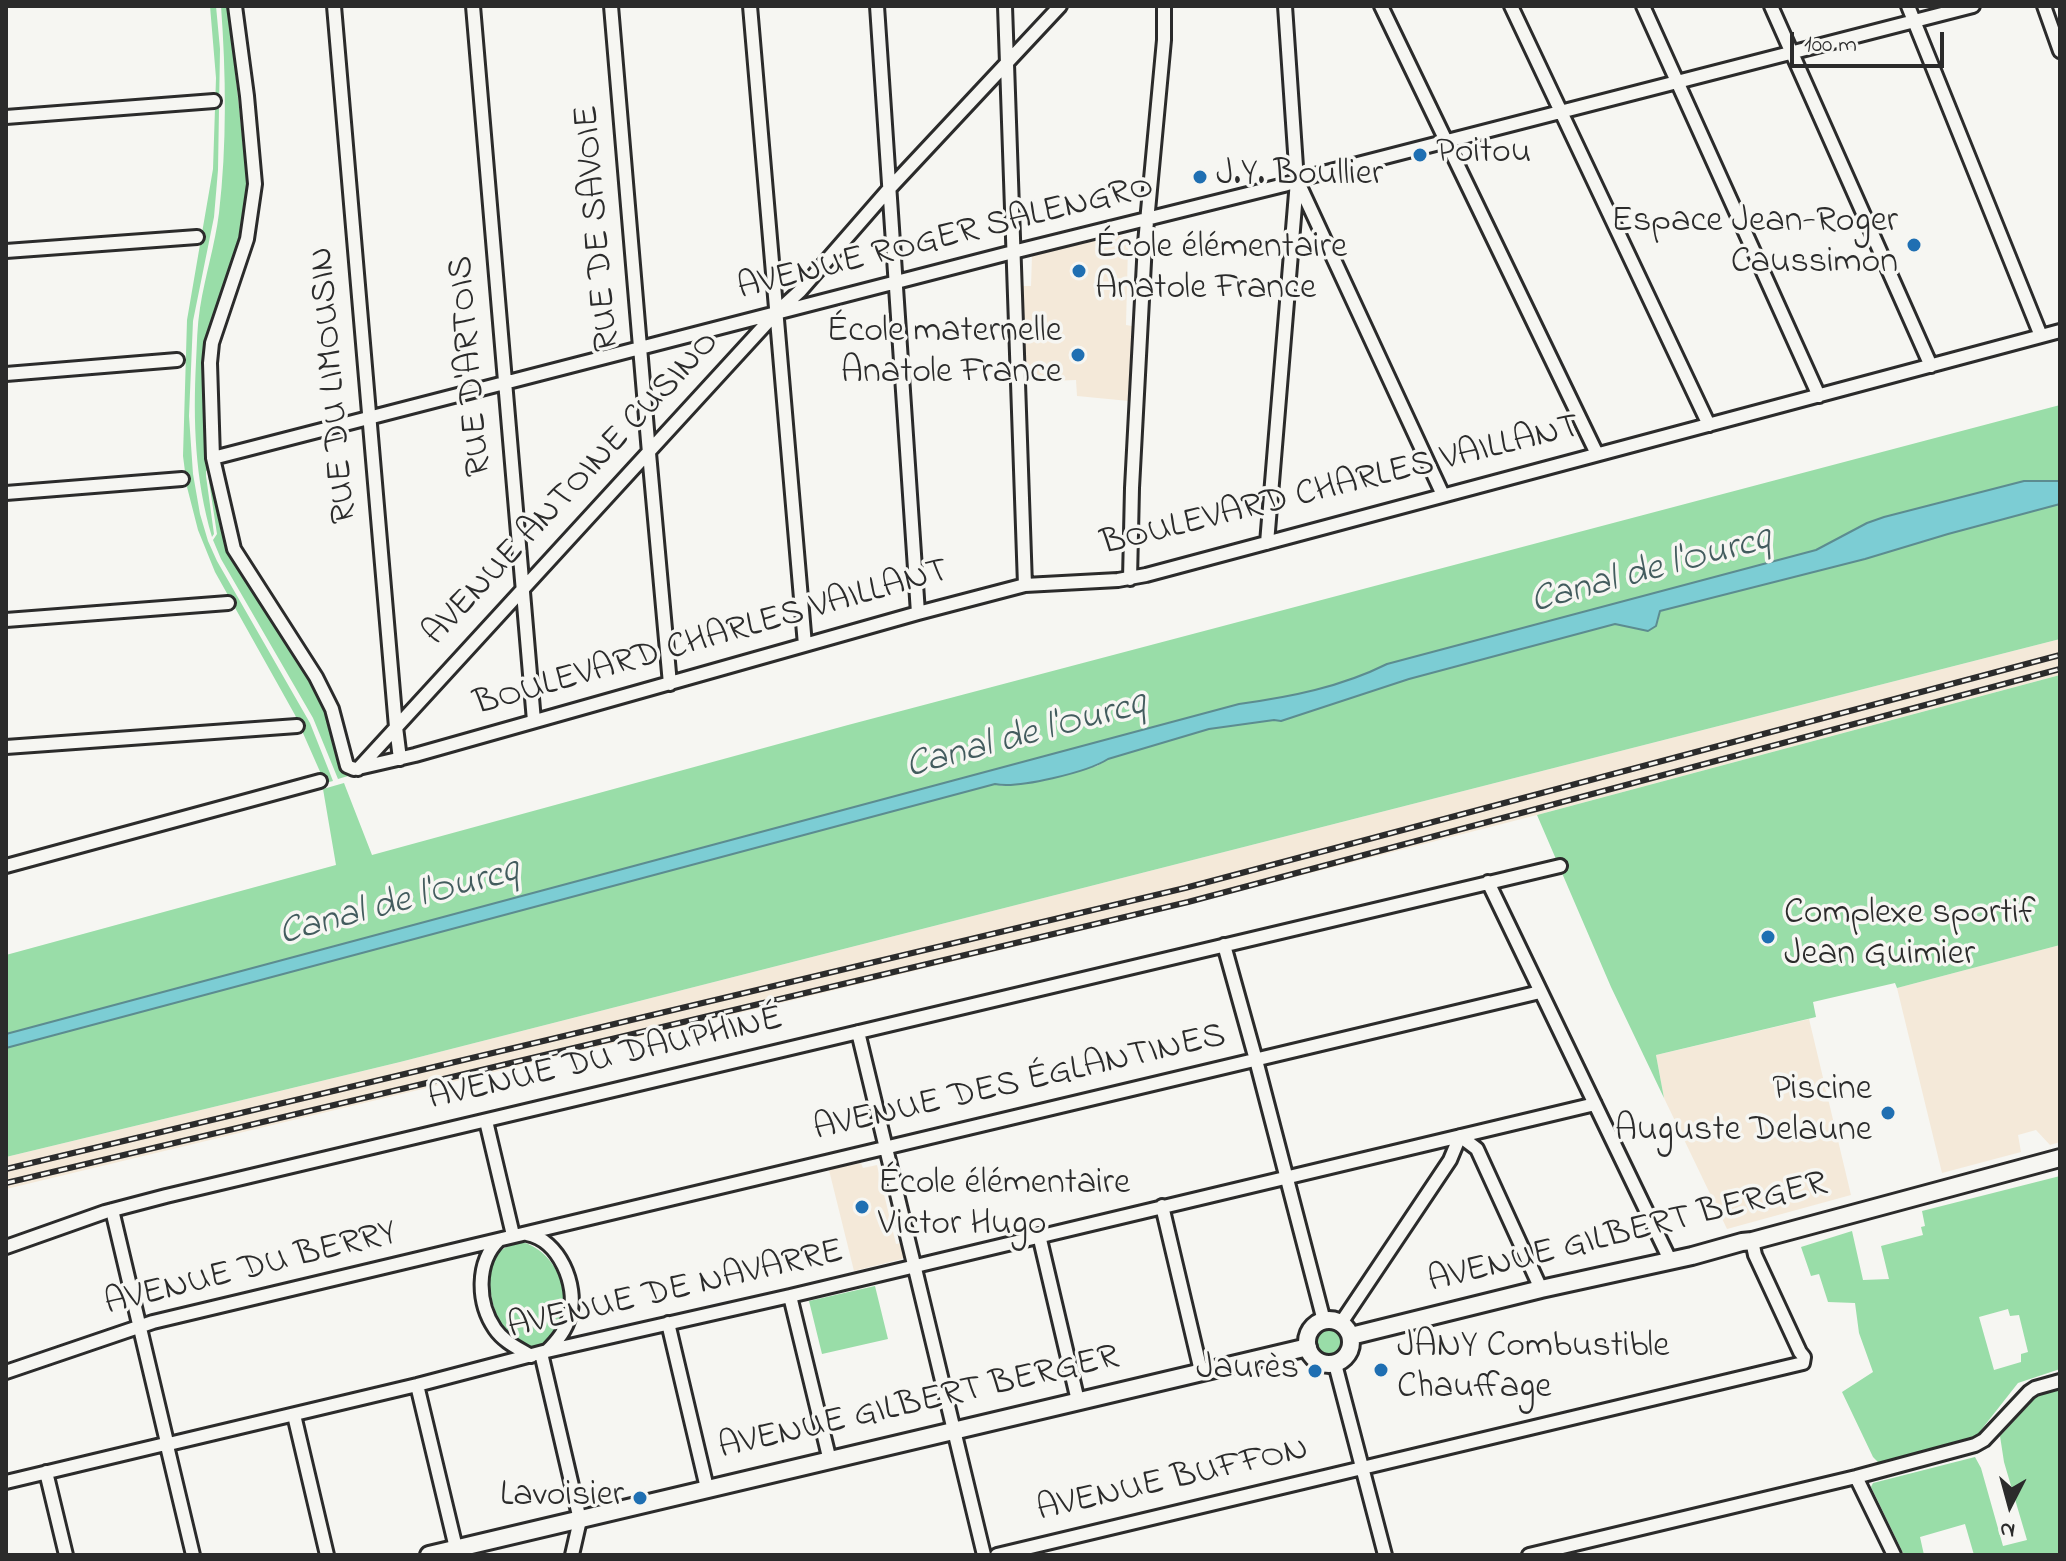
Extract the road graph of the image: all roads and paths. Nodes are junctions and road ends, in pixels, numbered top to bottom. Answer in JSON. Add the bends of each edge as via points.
{"nodes":[{"id":1,"x":235,"y":6,"type":"edge"},
{"id":2,"x":334,"y":6,"type":"edge"},
{"id":3,"x":473,"y":6,"type":"edge"},
{"id":4,"x":611,"y":6,"type":"edge"},
{"id":5,"x":750,"y":6,"type":"edge"},
{"id":6,"x":877,"y":6,"type":"edge"},
{"id":7,"x":1005,"y":6,"type":"edge"},
{"id":8,"x":1060,"y":6,"type":"edge"},
{"id":9,"x":1164,"y":6,"type":"edge"},
{"id":10,"x":1285,"y":6,"type":"edge"},
{"id":11,"x":1381,"y":6,"type":"edge"},
{"id":12,"x":1511,"y":6,"type":"edge"},
{"id":13,"x":1643,"y":6,"type":"edge"},
{"id":14,"x":1771,"y":6,"type":"edge"},
{"id":15,"x":1908,"y":6,"type":"edge"},
{"id":16,"x":1973,"y":6,"type":"edge"},
{"id":17,"x":2044,"y":6,"type":"edge"},
{"id":18,"x":1914,"y":21,"type":"junction"},
{"id":19,"x":2060,"y":51,"type":"edge"},
{"id":20,"x":1792,"y":53,"type":"junction"},
{"id":21,"x":1007,"y":63,"type":"junction"},
{"id":22,"x":1677,"y":82,"type":"junction"},
{"id":23,"x":214,"y":101,"type":"dead end"},
{"id":24,"x":1561,"y":112,"type":"junction"},
{"id":25,"x":6,"y":117,"type":"edge"},
{"id":26,"x":1446,"y":142,"type":"junction"},
{"id":27,"x":1297,"y":181,"type":"junction"},
{"id":28,"x":889,"y":189,"type":"junction"},
{"id":29,"x":1147,"y":220,"type":"junction"},
{"id":30,"x":197,"y":237,"type":"dead end"},
{"id":31,"x":6,"y":251,"type":"edge"},
{"id":32,"x":1013,"y":252,"type":"junction"},
{"id":33,"x":896,"y":282,"type":"junction"},
{"id":34,"x":776,"y":313,"type":"junction"},
{"id":35,"x":2060,"y":331,"type":"edge"},
{"id":36,"x":2041,"y":336,"type":"junction"},
{"id":37,"x":641,"y":349,"type":"junction"},
{"id":38,"x":177,"y":360,"type":"dead end"},
{"id":39,"x":1931,"y":366,"type":"junction"},
{"id":40,"x":6,"y":374,"type":"edge"},
{"id":41,"x":505,"y":383,"type":"junction"},
{"id":42,"x":1819,"y":396,"type":"junction"},
{"id":43,"x":369,"y":418,"type":"junction"},
{"id":44,"x":1709,"y":425,"type":"junction"},
{"id":45,"x":649,"y":453,"type":"junction"},
{"id":46,"x":1597,"y":454,"type":"junction"},
{"id":47,"x":213,"y":458,"type":"junction"},
{"id":48,"x":182,"y":479,"type":"dead end"},
{"id":49,"x":6,"y":493,"type":"edge"},
{"id":50,"x":1443,"y":495,"type":"junction"},
{"id":51,"x":1267,"y":543,"type":"junction"},
{"id":52,"x":1130,"y":579,"type":"junction"},
{"id":53,"x":1025,"y":585,"type":"junction"},
{"id":54,"x":523,"y":590,"type":"junction"},
{"id":55,"x":228,"y":603,"type":"dead end"},
{"id":56,"x":918,"y":613,"type":"junction"},
{"id":57,"x":6,"y":620,"type":"edge"},
{"id":58,"x":805,"y":645,"type":"junction"},
{"id":59,"x":670,"y":684,"type":"junction"},
{"id":60,"x":534,"y":721,"type":"junction"},
{"id":61,"x":297,"y":726,"type":"dead end"},
{"id":62,"x":396,"y":727,"type":"junction"},
{"id":63,"x":6,"y":747,"type":"edge"},
{"id":64,"x":400,"y":759,"type":"junction"},
{"id":65,"x":358,"y":769,"type":"junction"},
{"id":66,"x":320,"y":781,"type":"dead end"},
{"id":67,"x":6,"y":866,"type":"edge"},
{"id":68,"x":1560,"y":866,"type":"dead end"},
{"id":69,"x":1488,"y":882,"type":"junction"},
{"id":70,"x":1224,"y":945,"type":"junction"},
{"id":71,"x":1540,"y":992,"type":"junction"},
{"id":72,"x":858,"y":1032,"type":"junction"},
{"id":73,"x":1256,"y":1060,"type":"junction"},
{"id":74,"x":1595,"y":1104,"type":"junction"},
{"id":75,"x":486,"y":1121,"type":"junction"},
{"id":76,"x":1460,"y":1136,"type":"junction"},
{"id":77,"x":886,"y":1148,"type":"junction"},
{"id":78,"x":2060,"y":1158,"type":"edge"},
{"id":79,"x":1286,"y":1177,"type":"junction"},
{"id":80,"x":1162,"y":1206,"type":"junction"},
{"id":81,"x":112,"y":1210,"type":"junction"},
{"id":82,"x":1039,"y":1235,"type":"junction"},
{"id":83,"x":512,"y":1236,"type":"junction"},
{"id":84,"x":1752,"y":1241,"type":"junction"},
{"id":85,"x":6,"y":1247,"type":"edge"},
{"id":86,"x":1670,"y":1260,"type":"junction"},
{"id":87,"x":915,"y":1265,"type":"junction"},
{"id":88,"x":1541,"y":1289,"type":"junction"},
{"id":89,"x":790,"y":1296,"type":"junction"},
{"id":90,"x":668,"y":1323,"type":"junction"},
{"id":91,"x":139,"y":1327,"type":"junction"},
{"id":92,"x":1339,"y":1327,"type":"junction"},
{"id":93,"x":1308,"y":1347,"type":"junction"},
{"id":94,"x":539,"y":1354,"type":"junction"},
{"id":95,"x":1335,"y":1364,"type":"junction"},
{"id":96,"x":1201,"y":1371,"type":"junction"},
{"id":97,"x":6,"y":1372,"type":"edge"},
{"id":98,"x":2060,"y":1381,"type":"edge"},
{"id":99,"x":417,"y":1385,"type":"junction"},
{"id":100,"x":1078,"y":1401,"type":"junction"},
{"id":101,"x":294,"y":1415,"type":"junction"},
{"id":102,"x":955,"y":1431,"type":"junction"},
{"id":103,"x":167,"y":1444,"type":"junction"},
{"id":104,"x":830,"y":1461,"type":"junction"},
{"id":105,"x":1363,"y":1468,"type":"junction"},
{"id":106,"x":46,"y":1472,"type":"junction"},
{"id":107,"x":1856,"y":1477,"type":"junction"},
{"id":108,"x":6,"y":1482,"type":"edge"},
{"id":109,"x":707,"y":1488,"type":"junction"},
{"id":110,"x":580,"y":1520,"type":"junction"},
{"id":111,"x":456,"y":1548,"type":"junction"},
{"id":112,"x":66,"y":1555,"type":"edge"},
{"id":113,"x":193,"y":1555,"type":"edge"},
{"id":114,"x":327,"y":1555,"type":"edge"},
{"id":115,"x":429,"y":1555,"type":"edge"},
{"id":116,"x":572,"y":1555,"type":"edge"},
{"id":117,"x":984,"y":1555,"type":"edge"},
{"id":118,"x":997,"y":1555,"type":"edge"},
{"id":119,"x":1385,"y":1555,"type":"edge"},
{"id":120,"x":1529,"y":1555,"type":"edge"},
{"id":121,"x":1894,"y":1555,"type":"edge"}],
"edges":[{"from":1,"to":47,"type":"street","via":[[255,184],[247,239],[212,343]]},
{"from":2,"to":43,"type":"street","name":"RUE DU LIMOUSIN"},
{"from":3,"to":41,"type":"street","name":"RUE D'ARTOIS"},
{"from":4,"to":37,"type":"street","name":"RUE DE SAVOIE"},
{"from":5,"to":34,"type":"street"},
{"from":6,"to":28,"type":"street"},
{"from":7,"to":21,"type":"street"},
{"from":8,"to":21,"type":"street","name":"AVENUE ANTOINE CUSINO"},
{"from":9,"to":29,"type":"street"},
{"from":10,"to":27,"type":"street"},
{"from":11,"to":26,"type":"street"},
{"from":12,"to":24,"type":"street"},
{"from":13,"to":22,"type":"street"},
{"from":14,"to":20,"type":"street"},
{"from":15,"to":18,"type":"street"},
{"from":16,"to":18,"type":"street","name":"AVENUE ROGER SALENGRO"},
{"from":17,"to":19,"type":"street"},
{"from":18,"to":20,"type":"street","name":"AVENUE ROGER SALENGRO"},
{"from":18,"to":36,"type":"street"},
{"from":20,"to":22,"type":"street","name":"AVENUE ROGER SALENGRO"},
{"from":20,"to":39,"type":"street"},
{"from":21,"to":28,"type":"street","name":"AVENUE ANTOINE CUSINO"},
{"from":21,"to":32,"type":"street"},
{"from":22,"to":24,"type":"street","name":"AVENUE ROGER SALENGRO"},
{"from":22,"to":42,"type":"street"},
{"from":23,"to":25,"type":"street"},
{"from":24,"to":26,"type":"street","name":"AVENUE ROGER SALENGRO"},
{"from":24,"to":44,"type":"street"},
{"from":26,"to":27,"type":"street","name":"AVENUE ROGER SALENGRO"},
{"from":26,"to":46,"type":"street"},
{"from":27,"to":29,"type":"street","name":"AVENUE ROGER SALENGRO"},
{"from":27,"to":50,"type":"street"},
{"from":27,"to":51,"type":"street"},
{"from":28,"to":33,"type":"street"},
{"from":28,"to":34,"type":"street","name":"AVENUE ANTOINE CUSINO"},
{"from":29,"to":32,"type":"street","name":"AVENUE ROGER SALENGRO"},
{"from":29,"to":52,"type":"street"},
{"from":30,"to":31,"type":"street"},
{"from":32,"to":33,"type":"street","name":"AVENUE ROGER SALENGRO"},
{"from":32,"to":53,"type":"street"},
{"from":33,"to":34,"type":"street","name":"AVENUE ROGER SALENGRO"},
{"from":33,"to":56,"type":"street"},
{"from":34,"to":37,"type":"street","name":"AVENUE ROGER SALENGRO"},
{"from":34,"to":45,"type":"street","name":"AVENUE ANTOINE CUSINO"},
{"from":34,"to":58,"type":"street"},
{"from":35,"to":36,"type":"street","name":"BOULEVARD CHARLES VAILLANT"},
{"from":36,"to":39,"type":"street","name":"BOULEVARD CHARLES VAILLANT"},
{"from":37,"to":41,"type":"street","name":"AVENUE ROGER SALENGRO"},
{"from":37,"to":45,"type":"street","name":"RUE DE SAVOIE"},
{"from":38,"to":40,"type":"street"},
{"from":39,"to":42,"type":"street","name":"BOULEVARD CHARLES VAILLANT"},
{"from":41,"to":43,"type":"street","name":"AVENUE ROGER SALENGRO"},
{"from":41,"to":54,"type":"street","name":"RUE D'ARTOIS"},
{"from":42,"to":44,"type":"street","name":"BOULEVARD CHARLES VAILLANT"},
{"from":43,"to":47,"type":"street","name":"AVENUE ROGER SALENGRO"},
{"from":43,"to":62,"type":"street","name":"RUE DU LIMOUSIN"},
{"from":44,"to":46,"type":"street","name":"BOULEVARD CHARLES VAILLANT"},
{"from":45,"to":54,"type":"street","name":"AVENUE ANTOINE CUSINO"},
{"from":45,"to":59,"type":"street","name":"RUE DE SAVOIE"},
{"from":46,"to":50,"type":"street","name":"BOULEVARD CHARLES VAILLANT"},
{"from":47,"to":65,"type":"street","via":[[234,549],[316,677],[332,709],[347,766]]},
{"from":48,"to":49,"type":"street"},
{"from":50,"to":51,"type":"street","name":"BOULEVARD CHARLES VAILLANT"},
{"from":51,"to":52,"type":"street","name":"BOULEVARD CHARLES VAILLANT"},
{"from":52,"to":53,"type":"street","name":"BOULEVARD CHARLES VAILLANT"},
{"from":53,"to":56,"type":"street","name":"BOULEVARD CHARLES VAILLANT"},
{"from":54,"to":60,"type":"street","name":"RUE D'ARTOIS"},
{"from":54,"to":62,"type":"street","name":"AVENUE ANTOINE CUSINO"},
{"from":55,"to":57,"type":"street"},
{"from":56,"to":58,"type":"street","name":"BOULEVARD CHARLES VAILLANT"},
{"from":58,"to":59,"type":"street","name":"BOULEVARD CHARLES VAILLANT"},
{"from":59,"to":60,"type":"street","name":"BOULEVARD CHARLES VAILLANT"},
{"from":60,"to":64,"type":"street","name":"BOULEVARD CHARLES VAILLANT"},
{"from":61,"to":63,"type":"street"},
{"from":62,"to":64,"type":"street","name":"RUE DU LIMOUSIN"},
{"from":62,"to":65,"type":"street","name":"AVENUE ANTOINE CUSINO"},
{"from":64,"to":65,"type":"street","name":"BOULEVARD CHARLES VAILLANT"},
{"from":66,"to":67,"type":"street"},
{"from":68,"to":69,"type":"street","name":"AVENUE DU DAUPHINÉ"},
{"from":69,"to":70,"type":"street","name":"AVENUE DU DAUPHINÉ"},
{"from":69,"to":71,"type":"street"},
{"from":70,"to":72,"type":"street","name":"AVENUE DU DAUPHINÉ"},
{"from":70,"to":73,"type":"street"},
{"from":71,"to":73,"type":"street","name":"AVENUE DES ÉGLANTINES"},
{"from":71,"to":74,"type":"street"},
{"from":72,"to":75,"type":"street","name":"AVENUE DU DAUPHINÉ"},
{"from":72,"to":77,"type":"street"},
{"from":73,"to":77,"type":"street","name":"AVENUE DES ÉGLANTINES"},
{"from":73,"to":79,"type":"street"},
{"from":74,"to":76,"type":"street","name":"AVENUE DE NAVARRE"},
{"from":74,"to":86,"type":"street"},
{"from":75,"to":81,"type":"street","name":"AVENUE DU DAUPHINÉ"},
{"from":75,"to":83,"type":"street"},
{"from":76,"to":79,"type":"street","name":"AVENUE DE NAVARRE"},
{"from":76,"to":88,"type":"street","via":[[1477,1149]]},
{"from":76,"to":92,"type":"street","via":[[1450,1160]]},
{"from":77,"to":83,"type":"street","name":"AVENUE DES ÉGLANTINES"},
{"from":77,"to":87,"type":"street"},
{"from":78,"to":84,"type":"street","name":"AVENUE GILBERT BERGER"},
{"from":79,"to":80,"type":"street","name":"AVENUE DE NAVARRE"},
{"from":79,"to":92,"type":"street"},
{"from":80,"to":82,"type":"street","name":"AVENUE DE NAVARRE"},
{"from":80,"to":96,"type":"street"},
{"from":81,"to":85,"type":"street","name":"AVENUE DU DAUPHINÉ"},
{"from":81,"to":91,"type":"street"},
{"from":82,"to":87,"type":"street","name":"AVENUE DE NAVARRE"},
{"from":82,"to":100,"type":"street"},
{"from":83,"to":91,"type":"street","name":"AVENUE DU BERRY"},
{"from":83,"to":94,"type":"street","via":[[489,1252],[481,1275],[482,1296],[496,1330],[511,1345]]},
{"from":83,"to":94,"type":"street","via":[[536,1236],[546,1242],[568,1276],[571,1313],[561,1337]]},
{"from":84,"to":86,"type":"street","name":"AVENUE GILBERT BERGER"},
{"from":84,"to":105,"type":"street","name":"AVENUE BUFFON","via":[[1803,1363]]},
{"from":86,"to":88,"type":"street","name":"AVENUE GILBERT BERGER"},
{"from":87,"to":89,"type":"street","name":"AVENUE DE NAVARRE"},
{"from":87,"to":102,"type":"street"},
{"from":88,"to":92,"type":"street","name":"AVENUE GILBERT BERGER"},
{"from":89,"to":90,"type":"street","name":"AVENUE DE NAVARRE"},
{"from":89,"to":104,"type":"street"},
{"from":90,"to":94,"type":"street","name":"AVENUE DE NAVARRE"},
{"from":90,"to":109,"type":"street"},
{"from":91,"to":97,"type":"street","name":"AVENUE DU BERRY"},
{"from":91,"to":103,"type":"street"},
{"from":92,"to":93,"type":"street","via":[[1313,1328]]},
{"from":92,"to":95,"type":"street","via":[[1351,1347]]},
{"from":93,"to":95,"type":"street","via":[[1314,1359]]},
{"from":93,"to":96,"type":"street","name":"AVENUE GILBERT BERGER"},
{"from":94,"to":99,"type":"street","name":"AVENUE DE NAVARRE"},
{"from":94,"to":110,"type":"street"},
{"from":95,"to":105,"type":"street"},
{"from":96,"to":100,"type":"street","name":"AVENUE GILBERT BERGER"},
{"from":98,"to":107,"type":"street","via":[[2029,1392],[1975,1445]]},
{"from":99,"to":101,"type":"street","name":"AVENUE DE NAVARRE"},
{"from":99,"to":111,"type":"street"},
{"from":100,"to":102,"type":"street","name":"AVENUE GILBERT BERGER"},
{"from":101,"to":103,"type":"street","name":"AVENUE DE NAVARRE"},
{"from":101,"to":114,"type":"street"},
{"from":102,"to":104,"type":"street","name":"AVENUE GILBERT BERGER"},
{"from":102,"to":117,"type":"street"},
{"from":103,"to":106,"type":"street","name":"AVENUE DE NAVARRE"},
{"from":103,"to":113,"type":"street"},
{"from":104,"to":109,"type":"street","name":"AVENUE GILBERT BERGER"},
{"from":105,"to":118,"type":"street","name":"AVENUE BUFFON"},
{"from":105,"to":119,"type":"street"},
{"from":106,"to":108,"type":"street","name":"AVENUE DE NAVARRE"},
{"from":106,"to":112,"type":"street"},
{"from":107,"to":120,"type":"street"},
{"from":107,"to":121,"type":"street"},
{"from":109,"to":110,"type":"street","name":"AVENUE GILBERT BERGER"},
{"from":110,"to":111,"type":"street","name":"AVENUE GILBERT BERGER"},
{"from":110,"to":116,"type":"street"},
{"from":111,"to":115,"type":"street","name":"AVENUE GILBERT BERGER"}]}
